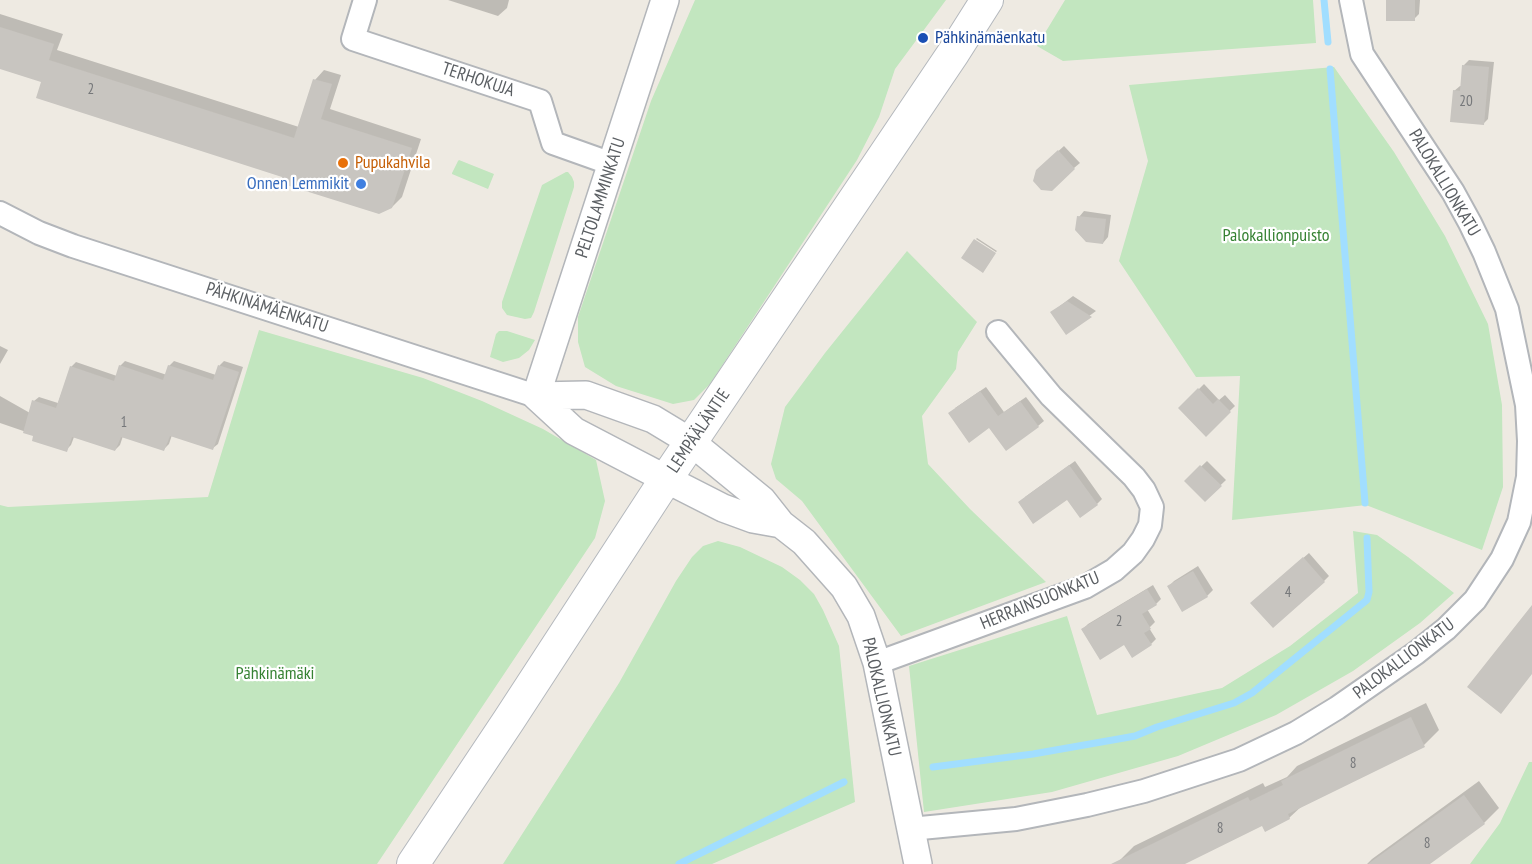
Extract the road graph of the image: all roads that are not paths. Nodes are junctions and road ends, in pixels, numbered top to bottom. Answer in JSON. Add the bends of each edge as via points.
{"nodes":[{"id":1,"x":365,"y":0,"type":"edge"},
{"id":2,"x":665,"y":0,"type":"edge"},
{"id":3,"x":987,"y":0,"type":"edge"},
{"id":4,"x":1351,"y":0,"type":"edge"},
{"id":5,"x":612,"y":164,"type":"junction"},
{"id":6,"x":0,"y":213,"type":"edge"},
{"id":7,"x":998,"y":332,"type":"dead end"},
{"id":8,"x":536,"y":396,"type":"junction"},
{"id":9,"x":691,"y":442,"type":"junction"},
{"id":10,"x":666,"y":480,"type":"junction"},
{"id":11,"x":781,"y":524,"type":"junction"},
{"id":12,"x":877,"y":663,"type":"junction"},
{"id":13,"x":910,"y":829,"type":"junction"},
{"id":14,"x":413,"y":864,"type":"edge"},
{"id":15,"x":918,"y":864,"type":"edge"}],
"edges":[{"from":1,"to":5,"type":"street","name":"TERHOKUJA","via":[[353,39],[540,101],[553,143]]},
{"from":2,"to":5,"type":"street","name":"PELTOLAMMINKATU"},
{"from":3,"to":9,"type":"main road","name":"LEMPÄÄLÄNTIE"},
{"from":4,"to":13,"type":"street","name":"PALOKALLIONKATU","via":[[1362,54],[1453,192],[1484,252],[1507,309],[1527,405],[1529,441],[1528,477],[1519,522],[1502,559],[1475,600],[1416,654],[1296,733],[1239,760],[1087,805],[1016,819]]},
{"from":5,"to":8,"type":"street","name":"PELTOLAMMINKATU"},
{"from":6,"to":8,"type":"street","name":"PÄHKINÄMÄENKATU","via":[[73,246]]},
{"from":7,"to":12,"type":"street","name":"HERRAINSUONKATU","via":[[1051,396],[1134,477],[1152,507],[1150,525],[1133,553],[1085,587]]},
{"from":8,"to":9,"type":"street","name":"PÄHKINÄMÄENKATU","via":[[586,395],[653,419]]},
{"from":8,"to":10,"type":"street","name":"PÄHKINÄMÄENKATU","via":[[574,431]]},
{"from":9,"to":10,"type":"main road","name":"LEMPÄÄLÄNTIE"},
{"from":9,"to":11,"type":"street","name":"PALOKALLIONKATU","via":[[762,500]]},
{"from":10,"to":11,"type":"street","name":"PALOKALLIONKATU","via":[[723,508]]},
{"from":10,"to":14,"type":"main road","name":"LEMPÄÄLÄNTIE"},
{"from":11,"to":12,"type":"street","name":"PALOKALLIONKATU","via":[[804,542],[844,587],[861,616]]},
{"from":12,"to":13,"type":"street","name":"PALOKALLIONKATU"},
{"from":13,"to":15,"type":"street","name":"PALOKALLIONKATU"}]}
